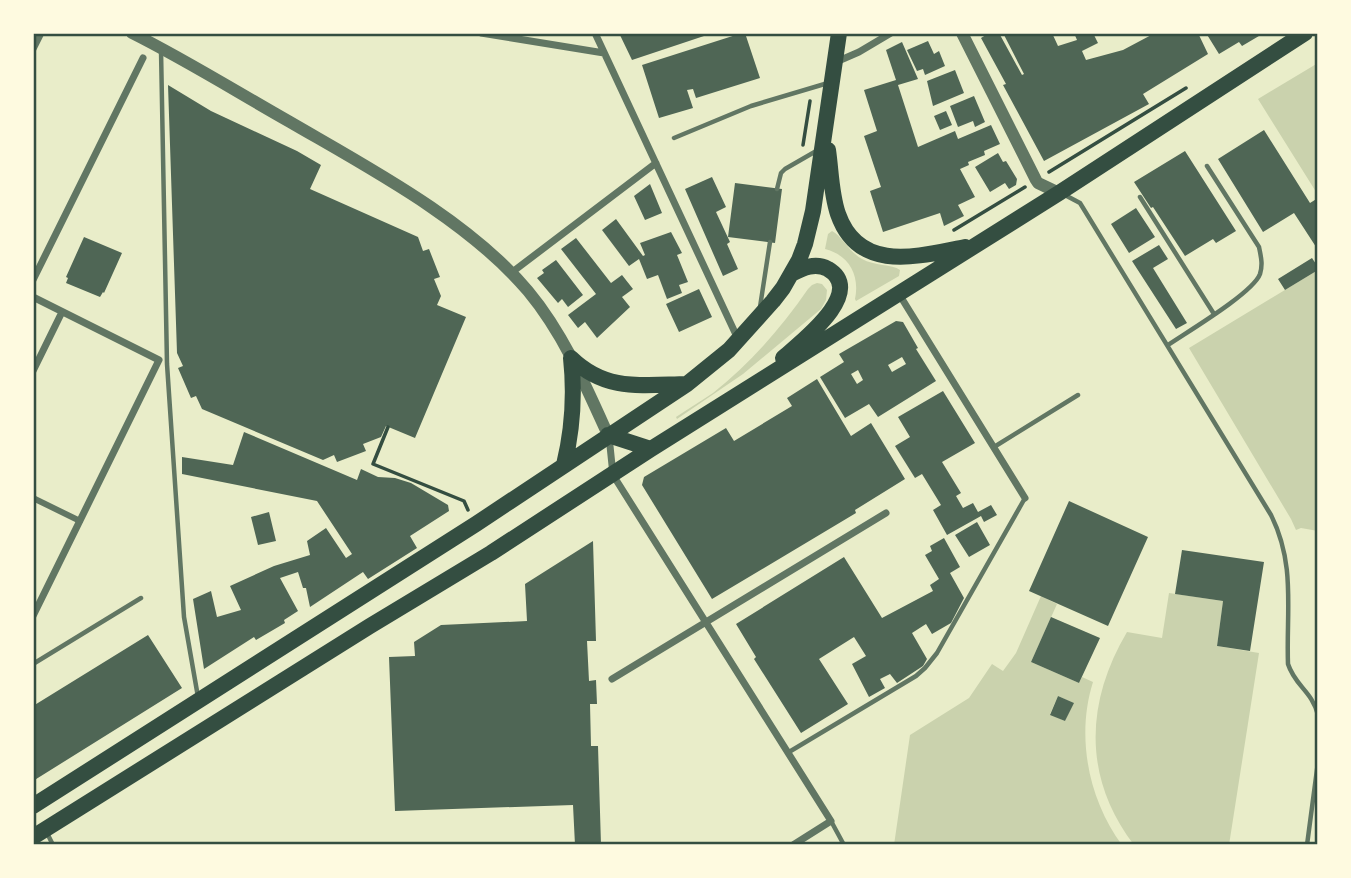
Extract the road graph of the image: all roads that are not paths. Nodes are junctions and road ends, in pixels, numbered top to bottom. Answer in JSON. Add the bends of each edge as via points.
{"nodes":[{"id":1,"x":41,"y":33,"type":"edge"},
{"id":2,"x":132,"y":33,"type":"edge"},
{"id":3,"x":481,"y":33,"type":"edge"},
{"id":4,"x":595,"y":33,"type":"edge"},
{"id":5,"x":839,"y":33,"type":"edge"},
{"id":6,"x":891,"y":33,"type":"edge"},
{"id":7,"x":962,"y":33,"type":"edge"},
{"id":8,"x":1306,"y":33,"type":"edge"},
{"id":9,"x":1285,"y":39,"type":"edge"},
{"id":10,"x":156,"y":46,"type":"junction"},
{"id":11,"x":33,"y":49,"type":"edge"},
{"id":12,"x":604,"y":53,"type":"junction"},
{"id":13,"x":142,"y":58,"type":"dead end"},
{"id":14,"x":835,"y":63,"type":"junction"},
{"id":15,"x":832,"y":82,"type":"junction"},
{"id":16,"x":825,"y":130,"type":"junction"},
{"id":17,"x":674,"y":138,"type":"dead end"},
{"id":18,"x":822,"y":148,"type":"junction"},
{"id":19,"x":656,"y":163,"type":"junction"},
{"id":20,"x":1207,"y":166,"type":"dead end"},
{"id":21,"x":777,"y":188,"type":"dead end"},
{"id":22,"x":1059,"y":192,"type":"junction"},
{"id":23,"x":1140,"y":197,"type":"dead end"},
{"id":24,"x":770,"y":242,"type":"dead end"},
{"id":25,"x":974,"y":245,"type":"junction"},
{"id":26,"x":511,"y":273,"type":"junction"},
{"id":27,"x":792,"y":274,"type":"junction"},
{"id":28,"x":33,"y":280,"type":"edge"},
{"id":29,"x":898,"y":293,"type":"junction"},
{"id":30,"x":33,"y":297,"type":"edge"},
{"id":31,"x":62,"y":312,"type":"junction"},
{"id":32,"x":1214,"y":314,"type":"junction"},
{"id":33,"x":759,"y":316,"type":"junction"},
{"id":34,"x":738,"y":339,"type":"junction"},
{"id":35,"x":1168,"y":345,"type":"junction"},
{"id":36,"x":571,"y":358,"type":"junction"},
{"id":37,"x":33,"y":371,"type":"edge"},
{"id":38,"x":759,"y":381,"type":"junction"},
{"id":39,"x":687,"y":384,"type":"junction"},
{"id":40,"x":1078,"y":395,"type":"dead end"},
{"id":41,"x":608,"y":435,"type":"junction"},
{"id":42,"x":994,"y":447,"type":"junction"},
{"id":43,"x":651,"y":449,"type":"junction"},
{"id":44,"x":564,"y":464,"type":"junction"},
{"id":45,"x":612,"y":475,"type":"junction"},
{"id":46,"x":33,"y":498,"type":"edge"},
{"id":47,"x":1025,"y":498,"type":"joint"},
{"id":48,"x":886,"y":513,"type":"dead end"},
{"id":49,"x":80,"y":521,"type":"junction"},
{"id":50,"x":141,"y":598,"type":"dead end"},
{"id":51,"x":33,"y":616,"type":"edge"},
{"id":52,"x":705,"y":623,"type":"junction"},
{"id":53,"x":33,"y":664,"type":"edge"},
{"id":54,"x":612,"y":679,"type":"dead end"},
{"id":55,"x":198,"y":702,"type":"junction"},
{"id":56,"x":1318,"y":715,"type":"edge"},
{"id":57,"x":789,"y":752,"type":"junction"},
{"id":58,"x":1318,"y":762,"type":"edge"},
{"id":59,"x":33,"y":806,"type":"edge"},
{"id":60,"x":831,"y":821,"type":"junction"},
{"id":61,"x":41,"y":833,"type":"edge"},
{"id":62,"x":793,"y":845,"type":"edge"},
{"id":63,"x":844,"y":845,"type":"edge"},
{"id":64,"x":1307,"y":845,"type":"edge"}],
"edges":[{"from":1,"to":11,"type":"street"},
{"from":2,"to":10,"type":"street"},
{"from":3,"to":12,"type":"street"},
{"from":4,"to":12,"type":"street"},
{"from":5,"to":14,"type":"main road"},
{"from":6,"to":14,"type":"street"},
{"from":7,"to":22,"type":"street","via":[[1036,180]]},
{"from":8,"to":9,"type":"main road"},
{"from":9,"to":22,"type":"main road"},
{"from":10,"to":26,"type":"street","via":[[393,183],[475,241]]},
{"from":10,"to":55,"type":"lane","via":[[167,364],[184,617]]},
{"from":12,"to":19,"type":"street"},
{"from":13,"to":28,"type":"street"},
{"from":14,"to":15,"type":"main road"},
{"from":15,"to":16,"type":"main road"},
{"from":15,"to":17,"type":"lane","via":[[751,106]]},
{"from":16,"to":18,"type":"main road"},
{"from":16,"to":25,"type":"main road","via":[[838,213],[858,242],[878,254],[902,258]]},
{"from":18,"to":21,"type":"lane","via":[[787,166]]},
{"from":18,"to":27,"type":"main road","via":[[810,228]]},
{"from":19,"to":26,"type":"street"},
{"from":19,"to":34,"type":"street"},
{"from":20,"to":32,"type":"lane","via":[[1259,247],[1263,261],[1249,290]]},
{"from":22,"to":25,"type":"main road"},
{"from":22,"to":35,"type":"lane","via":[[1080,203]]},
{"from":23,"to":32,"type":"lane"},
{"from":24,"to":33,"type":"lane"},
{"from":25,"to":29,"type":"main road"},
{"from":26,"to":36,"type":"street","via":[[542,309]]},
{"from":27,"to":33,"type":"main road"},
{"from":27,"to":38,"type":"main road","via":[[810,266],[824,267],[839,281],[839,297],[828,316]]},
{"from":29,"to":38,"type":"main road"},
{"from":29,"to":42,"type":"street"},
{"from":30,"to":31,"type":"street"},
{"from":31,"to":37,"type":"street"},
{"from":31,"to":49,"type":"street","via":[[159,360]]},
{"from":32,"to":35,"type":"lane"},
{"from":33,"to":34,"type":"main road"},
{"from":34,"to":39,"type":"main road"},
{"from":35,"to":56,"type":"lane","via":[[1278,529],[1287,561],[1288,664],[1314,701]]},
{"from":36,"to":39,"type":"main road","via":[[610,382]]},
{"from":36,"to":41,"type":"street"},
{"from":36,"to":44,"type":"main road","via":[[574,404]]},
{"from":38,"to":43,"type":"main road"},
{"from":39,"to":41,"type":"main road"},
{"from":40,"to":42,"type":"lane"},
{"from":41,"to":43,"type":"main road"},
{"from":41,"to":44,"type":"main road"},
{"from":41,"to":45,"type":"street"},
{"from":42,"to":47,"type":"street"},
{"from":43,"to":45,"type":"main road"},
{"from":44,"to":55,"type":"main road"},
{"from":45,"to":52,"type":"street"},
{"from":45,"to":61,"type":"main road"},
{"from":46,"to":49,"type":"street"},
{"from":47,"to":57,"type":"lane","via":[[925,668]]},
{"from":48,"to":52,"type":"street"},
{"from":49,"to":51,"type":"street"},
{"from":50,"to":53,"type":"lane"},
{"from":52,"to":54,"type":"street"},
{"from":52,"to":57,"type":"street"},
{"from":55,"to":59,"type":"main road"},
{"from":57,"to":60,"type":"street"},
{"from":58,"to":64,"type":"lane"},
{"from":60,"to":62,"type":"street"},
{"from":60,"to":63,"type":"lane"}]}
